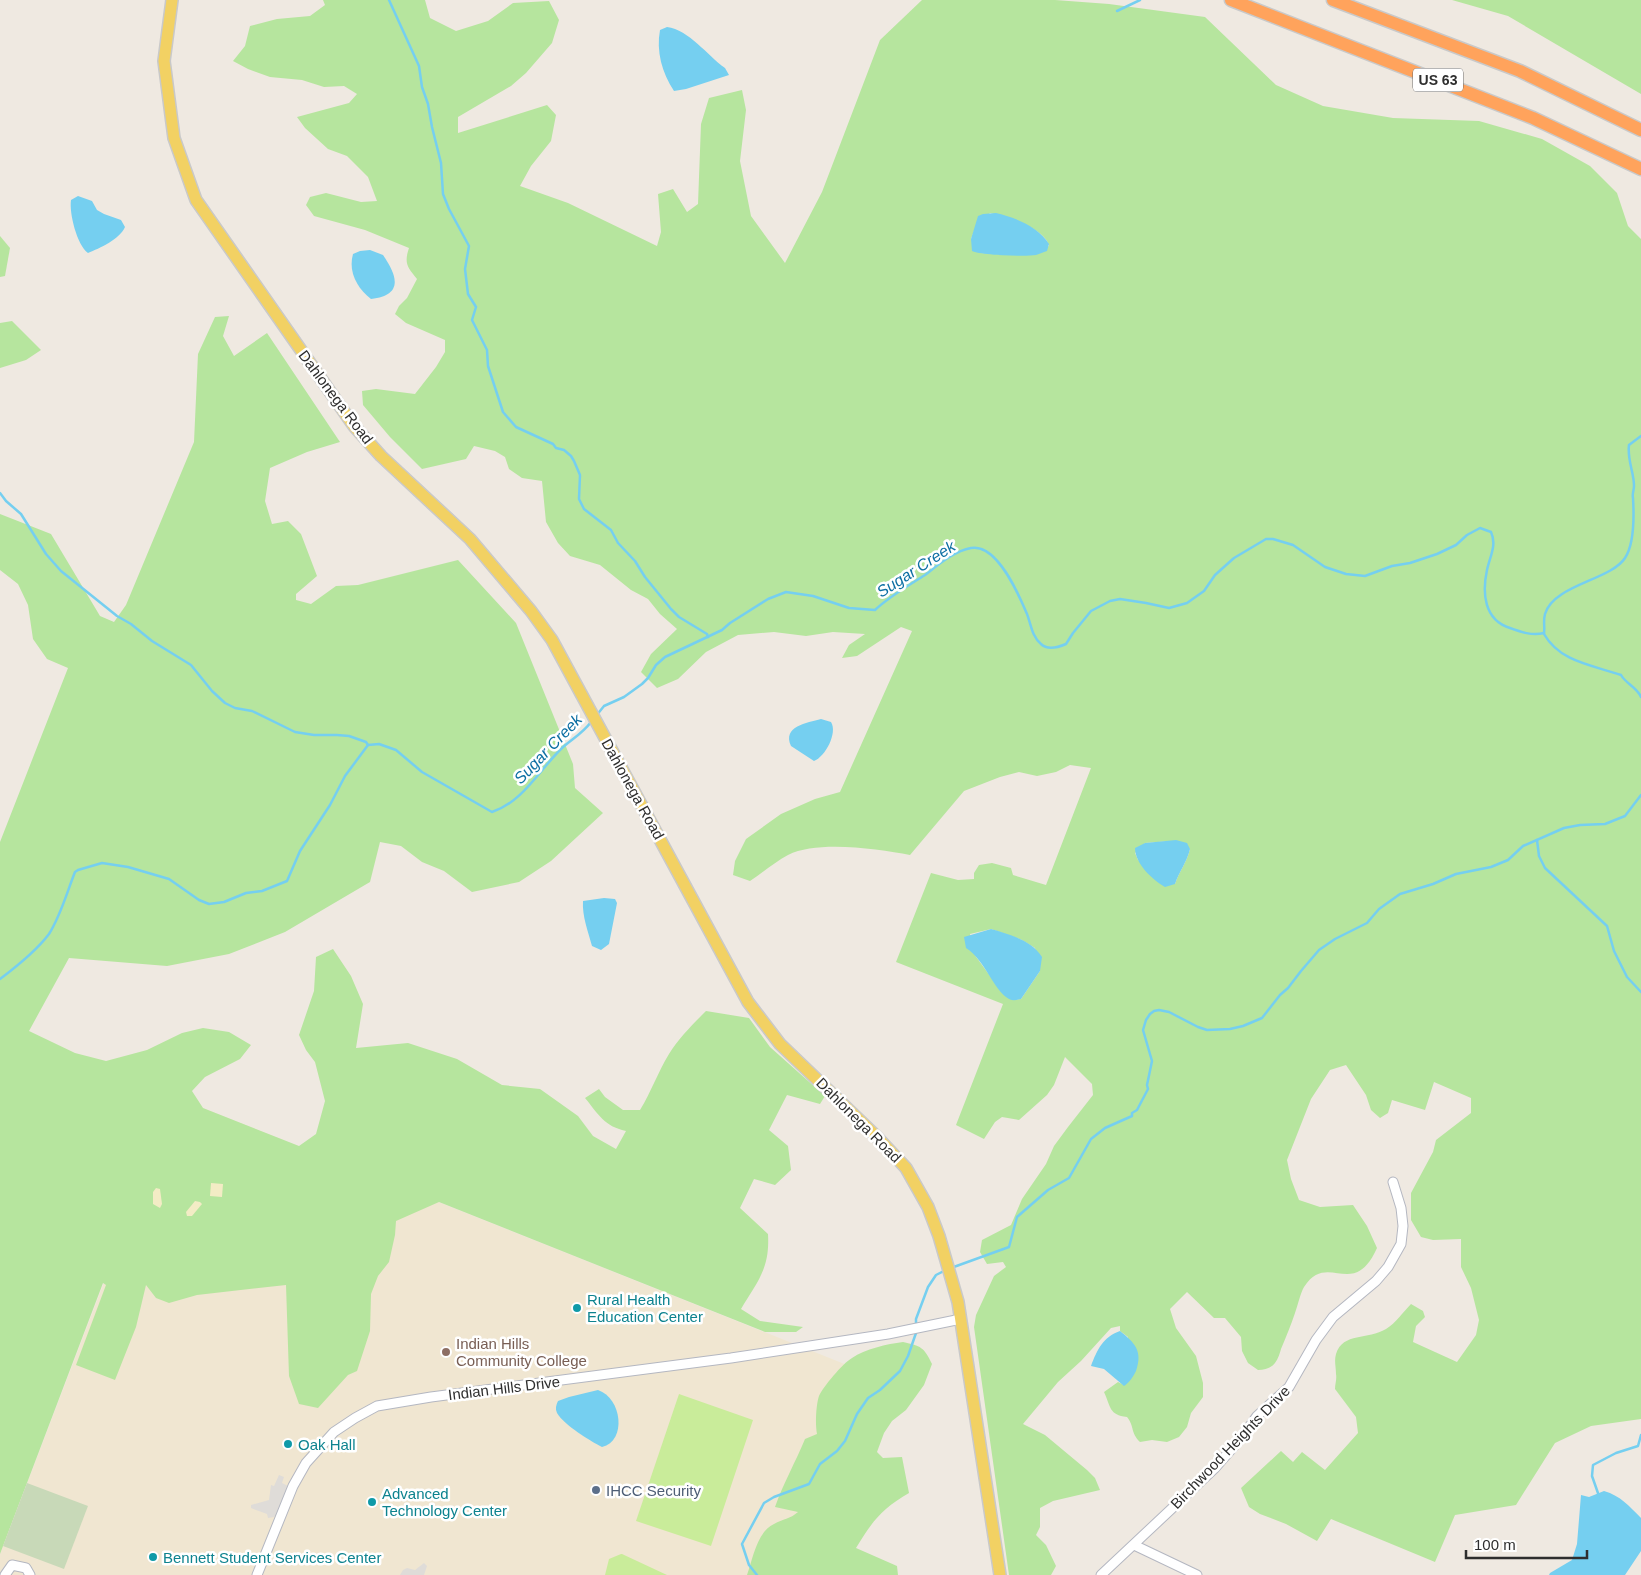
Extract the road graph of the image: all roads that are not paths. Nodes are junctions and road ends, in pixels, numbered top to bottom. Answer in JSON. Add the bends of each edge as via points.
{"nodes":[{"id":1,"x":172,"y":0,"type":"edge"},
{"id":2,"x":1231,"y":0,"type":"edge"},
{"id":3,"x":1333,"y":0,"type":"edge"},
{"id":4,"x":1641,"y":130,"type":"edge"},
{"id":5,"x":1641,"y":169,"type":"edge"},
{"id":6,"x":1393,"y":1182,"type":"dead end"},
{"id":7,"x":961,"y":1319,"type":"junction"},
{"id":8,"x":1134,"y":1545,"type":"junction"},
{"id":9,"x":5,"y":1575,"type":"edge"},
{"id":10,"x":30,"y":1575,"type":"edge"},
{"id":11,"x":257,"y":1575,"type":"edge"},
{"id":12,"x":1000,"y":1575,"type":"edge"},
{"id":13,"x":1102,"y":1575,"type":"edge"},
{"id":14,"x":1197,"y":1575,"type":"edge"}],
"edges":[{"from":1,"to":7,"type":"main road","name":"Dahlonega Road","via":[[165,70],[174,138],[196,200],[354,426],[381,456],[470,539],[552,640],[748,1002],[780,1044],[906,1168],[928,1207],[939,1236]]},
{"from":2,"to":5,"type":"highway","number":"US 63","via":[[1533,118]]},
{"from":3,"to":4,"type":"highway","number":"US 63","via":[[1520,71]]},
{"from":6,"to":8,"type":"street","name":"Birchwood Heights Drive","via":[[1403,1226],[1401,1244],[1388,1268],[1333,1317],[1289,1388],[1257,1416],[1215,1468]]},
{"from":7,"to":11,"type":"street","name":"Indian Hills Drive","via":[[888,1334],[730,1358],[378,1406],[334,1432],[306,1463],[293,1486]]},
{"from":7,"to":12,"type":"main road","name":"Dahlonega Road"},
{"from":8,"to":13,"type":"street","name":"Birchwood Heights Drive"},
{"from":8,"to":14,"type":"street"},
{"from":9,"to":10,"type":"street","via":[[12,1565],[26,1568]]}]}
